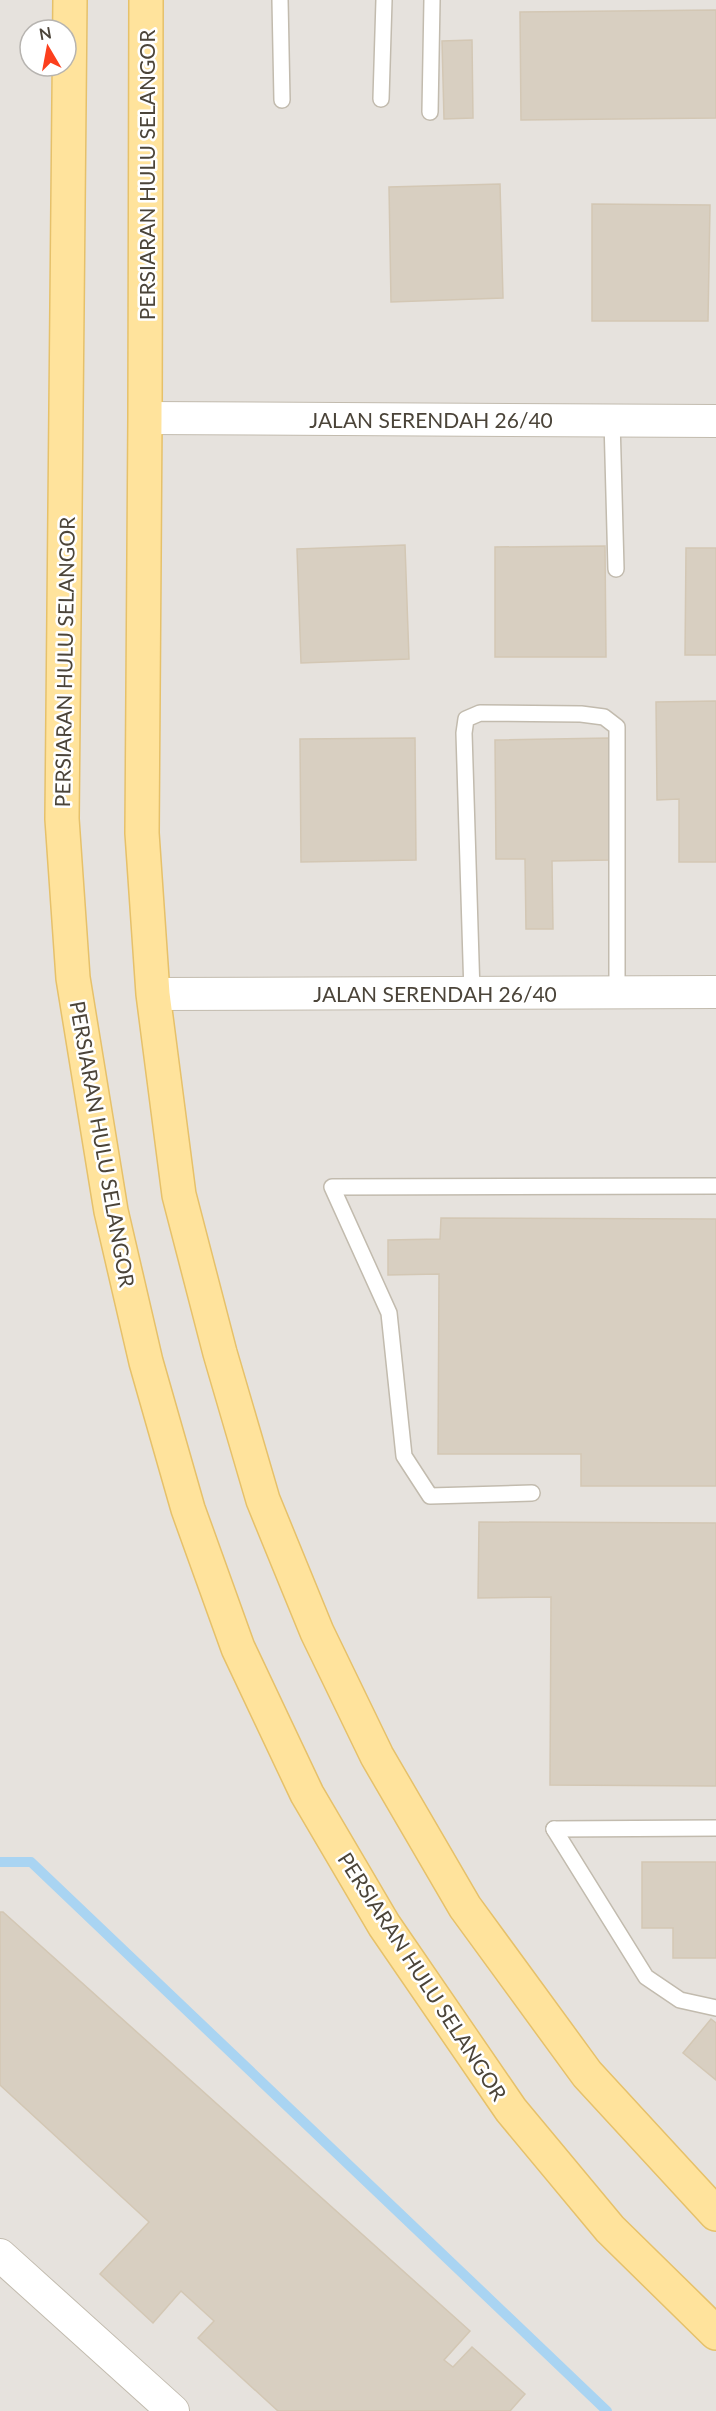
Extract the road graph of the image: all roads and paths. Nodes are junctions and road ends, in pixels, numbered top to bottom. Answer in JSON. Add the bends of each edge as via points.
{"nodes":[{"id":1,"x":70,"y":0,"type":"edge"},
{"id":2,"x":146,"y":0,"type":"edge"},
{"id":3,"x":280,"y":0,"type":"edge"},
{"id":4,"x":384,"y":0,"type":"edge"},
{"id":5,"x":432,"y":0,"type":"edge"},
{"id":6,"x":381,"y":99,"type":"dead end"},
{"id":7,"x":282,"y":100,"type":"dead end"},
{"id":8,"x":430,"y":112,"type":"dead end"},
{"id":9,"x":145,"y":418,"type":"junction"},
{"id":10,"x":612,"y":420,"type":"junction"},
{"id":11,"x":716,"y":421,"type":"edge"},
{"id":12,"x":616,"y":569,"type":"dead end"},
{"id":13,"x":617,"y":992,"type":"junction"},
{"id":14,"x":716,"y":992,"type":"edge"},
{"id":15,"x":472,"y":993,"type":"junction"},
{"id":16,"x":153,"y":994,"type":"junction"},
{"id":17,"x":716,"y":1186,"type":"edge"},
{"id":18,"x":532,"y":1493,"type":"dead end"},
{"id":19,"x":716,"y":1827,"type":"edge"},
{"id":20,"x":716,"y":2008,"type":"edge"},
{"id":21,"x":716,"y":2214,"type":"edge"},
{"id":22,"x":0,"y":2254,"type":"edge"},
{"id":23,"x":716,"y":2333,"type":"edge"},
{"id":24,"x":173,"y":2411,"type":"edge"}],
"edges":[{"from":1,"to":23,"type":"main road","name":"PERSIARAN HULU SELANGOR","via":[[62,819],[73,978],[111,1211],[146,1362],[188,1509],[238,1648],[307,1794],[378,1915],[511,2110],[610,2229]]},
{"from":2,"to":9,"type":"main road","name":"PERSIARAN HULU SELANGOR"},
{"from":3,"to":7,"type":"lane"},
{"from":4,"to":6,"type":"lane"},
{"from":5,"to":8,"type":"lane"},
{"from":9,"to":10,"type":"street","name":"JALAN SERENDAH 26/40"},
{"from":9,"to":16,"type":"main road","name":"PERSIARAN HULU SELANGOR","via":[[142,833]]},
{"from":10,"to":11,"type":"street","name":"JALAN SERENDAH 26/40"},
{"from":10,"to":12,"type":"lane"},
{"from":13,"to":14,"type":"street","name":"JALAN SERENDAH 26/40"},
{"from":13,"to":15,"type":"street","name":"JALAN SERENDAH 26/40"},
{"from":13,"to":15,"type":"lane","via":[[617,727],[604,717],[581,714],[480,713],[466,719],[464,733]]},
{"from":15,"to":16,"type":"street","name":"JALAN SERENDAH 26/40"},
{"from":16,"to":21,"type":"main road","name":"PERSIARAN HULU SELANGOR","via":[[179,1195],[263,1500],[317,1632],[377,1756],[465,1906],[587,2074]]},
{"from":17,"to":18,"type":"lane","via":[[332,1187],[388,1313],[404,1456],[430,1496]]},
{"from":19,"to":20,"type":"lane","via":[[554,1829],[646,1977],[680,2000]]},
{"from":22,"to":24,"type":"street"}]}
